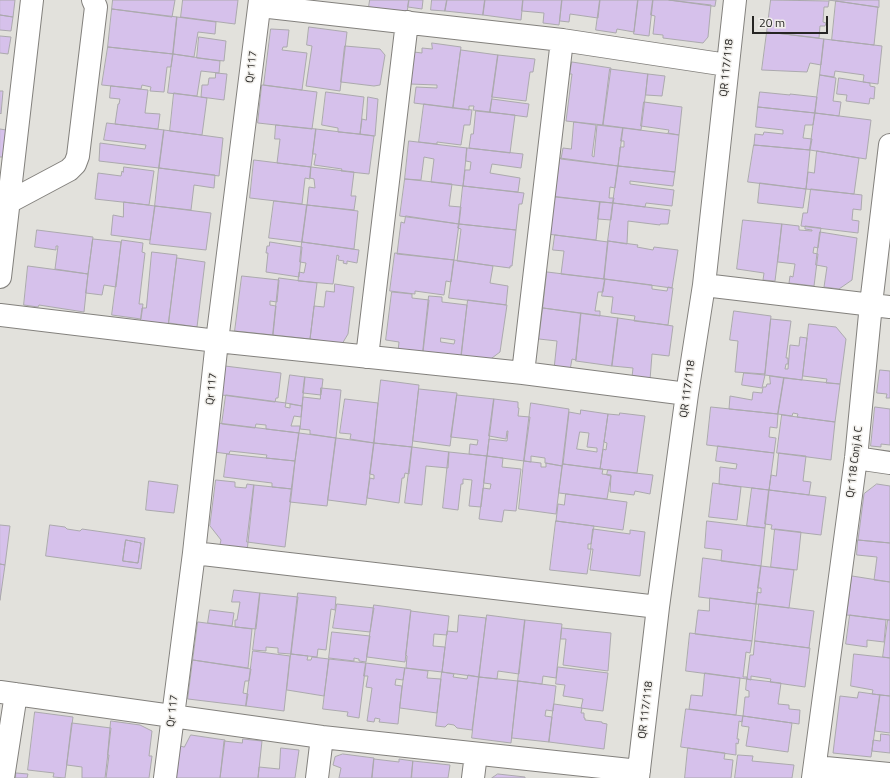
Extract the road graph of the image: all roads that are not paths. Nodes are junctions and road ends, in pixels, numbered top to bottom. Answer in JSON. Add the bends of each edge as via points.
{"nodes":[{"id":1,"x":32,"y":0,"type":"edge"},
{"id":2,"x":94,"y":0,"type":"edge"},
{"id":3,"x":735,"y":0,"type":"edge"},
{"id":4,"x":260,"y":3,"type":"edge"},
{"id":5,"x":407,"y":22,"type":"junction"},
{"id":6,"x":562,"y":40,"type":"junction"},
{"id":7,"x":727,"y":65,"type":"junction"},
{"id":8,"x":890,"y":145,"type":"edge"},
{"id":9,"x":8,"y":202,"type":"junction"},
{"id":10,"x":0,"y":278,"type":"edge"},
{"id":11,"x":704,"y":285,"type":"junction"},
{"id":12,"x":880,"y":306,"type":"edge"},
{"id":13,"x":0,"y":315,"type":"edge"},
{"id":14,"x":217,"y":341,"type":"junction"},
{"id":15,"x":367,"y":357,"type":"junction"},
{"id":16,"x":523,"y":373,"type":"junction"},
{"id":17,"x":687,"y":394,"type":"junction"},
{"id":18,"x":856,"y":458,"type":"junction"},
{"id":19,"x":890,"y":463,"type":"edge"},
{"id":20,"x":194,"y":553,"type":"junction"},
{"id":21,"x":658,"y":607,"type":"junction"},
{"id":22,"x":8,"y":693,"type":"edge"},
{"id":23,"x":173,"y":716,"type":"junction"},
{"id":24,"x":322,"y":737,"type":"junction"},
{"id":25,"x":476,"y":754,"type":"junction"},
{"id":26,"x":814,"y":772,"type":"edge"},
{"id":27,"x":890,"y":774,"type":"edge"},
{"id":28,"x":638,"y":775,"type":"edge"},
{"id":29,"x":3,"y":778,"type":"edge"},
{"id":30,"x":165,"y":778,"type":"edge"},
{"id":31,"x":317,"y":778,"type":"edge"},
{"id":32,"x":473,"y":778,"type":"edge"}],
"edges":[{"from":1,"to":9,"type":"street"},
{"from":2,"to":9,"type":"street","via":[[96,7],[77,160],[69,170]]},
{"from":3,"to":7,"type":"street","name":"QR 117/118"},
{"from":4,"to":5,"type":"street"},
{"from":4,"to":14,"type":"street","name":"Qr 117"},
{"from":5,"to":6,"type":"street"},
{"from":5,"to":15,"type":"street"},
{"from":6,"to":7,"type":"street"},
{"from":6,"to":16,"type":"street"},
{"from":7,"to":11,"type":"street","name":"QR 117/118"},
{"from":8,"to":12,"type":"street","name":"Qr 118 Conj A C"},
{"from":9,"to":10,"type":"street"},
{"from":11,"to":12,"type":"street"},
{"from":11,"to":17,"type":"street","name":"QR 117/118"},
{"from":12,"to":18,"type":"street","name":"Qr 118 Conj A C"},
{"from":13,"to":14,"type":"street"},
{"from":14,"to":15,"type":"street"},
{"from":14,"to":20,"type":"street","name":"Qr 117"},
{"from":15,"to":16,"type":"street"},
{"from":16,"to":17,"type":"street"},
{"from":17,"to":21,"type":"street","name":"QR 117/118"},
{"from":18,"to":19,"type":"street"},
{"from":18,"to":26,"type":"street","name":"Qr 118 Conj A C"},
{"from":20,"to":21,"type":"street"},
{"from":20,"to":23,"type":"street","name":"Qr 117"},
{"from":21,"to":28,"type":"street","name":"QR 117/118"},
{"from":22,"to":23,"type":"street"},
{"from":22,"to":29,"type":"street"},
{"from":23,"to":24,"type":"street"},
{"from":23,"to":30,"type":"street","name":"Qr 117"},
{"from":24,"to":25,"type":"street"},
{"from":24,"to":31,"type":"street"},
{"from":25,"to":28,"type":"street"},
{"from":25,"to":32,"type":"street"},
{"from":26,"to":27,"type":"street"}]}
